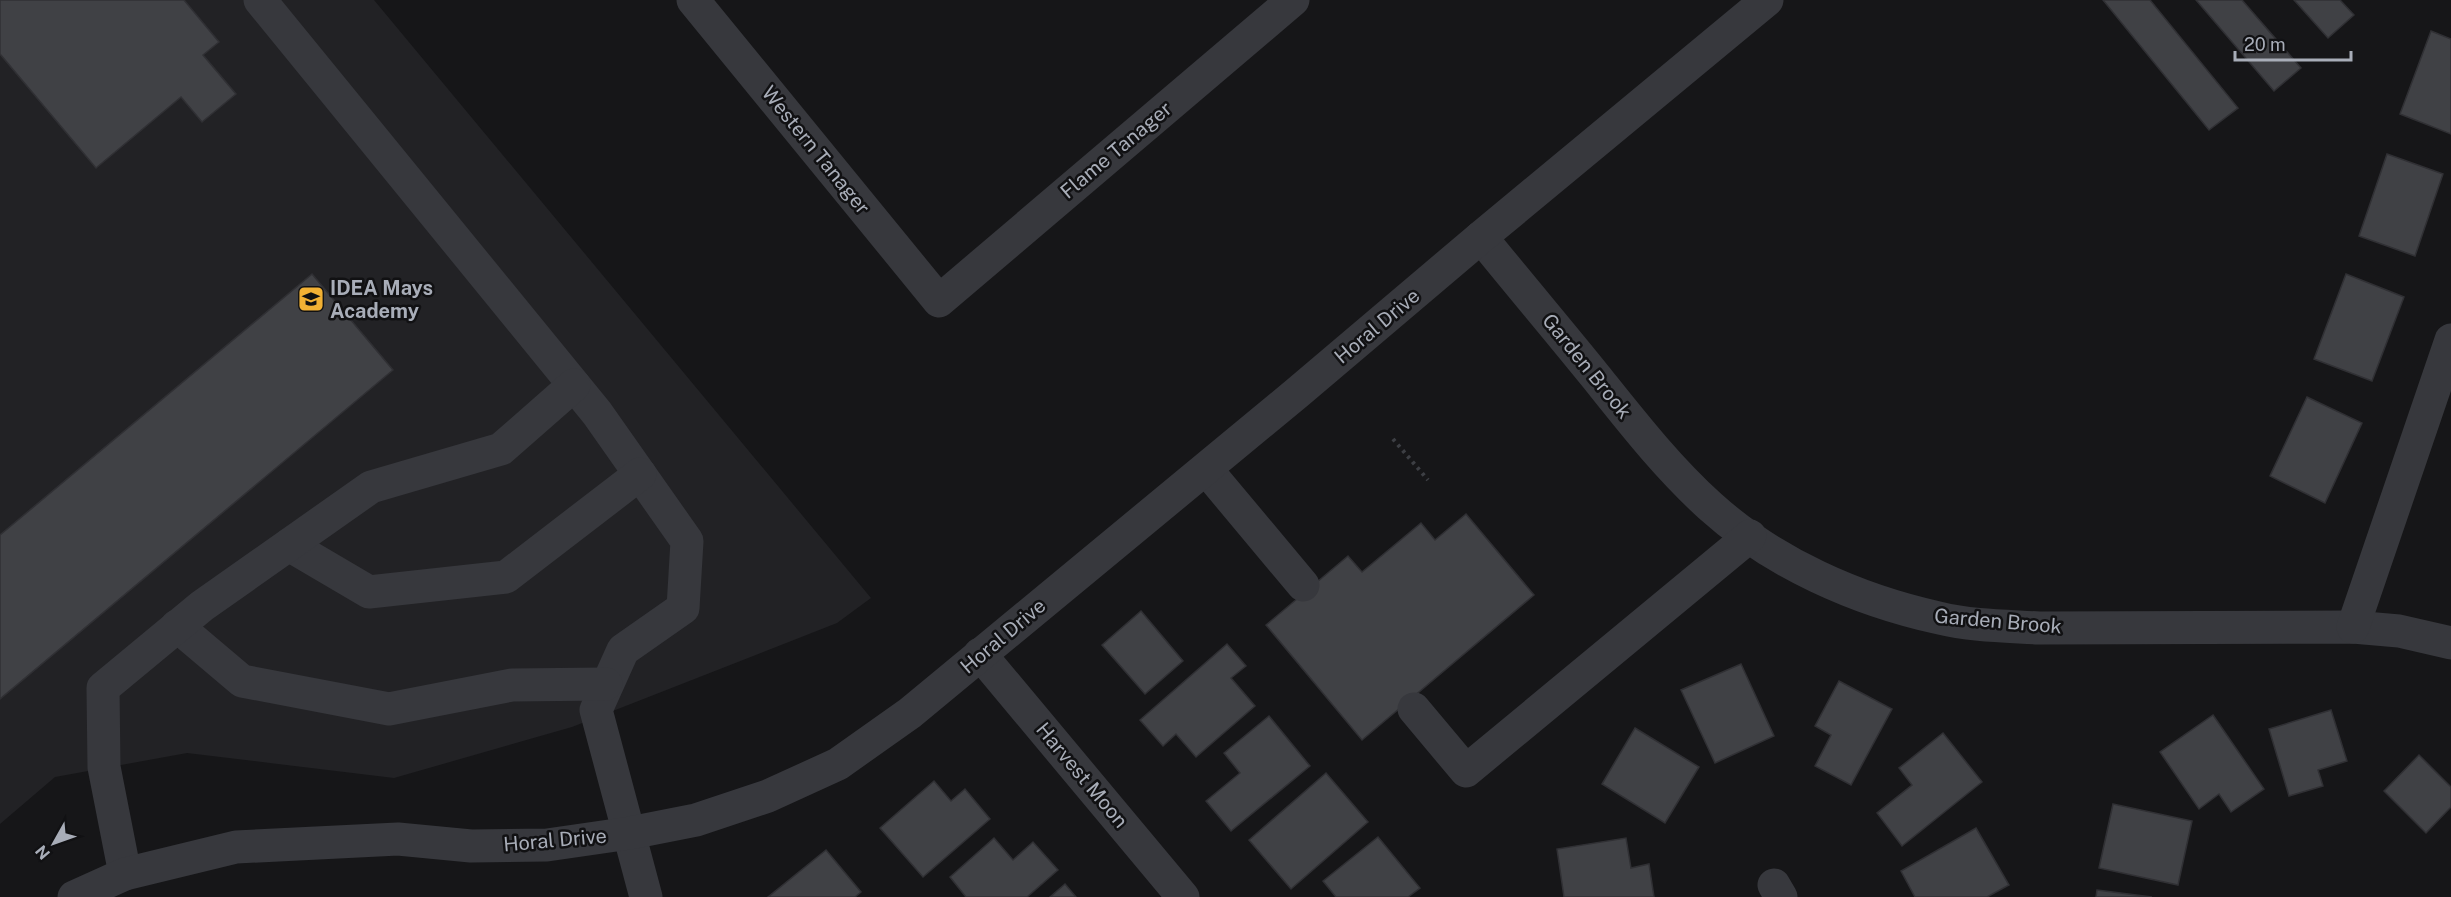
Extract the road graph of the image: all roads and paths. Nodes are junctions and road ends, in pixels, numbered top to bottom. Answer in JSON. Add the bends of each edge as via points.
{"nodes":[{"id":1,"x":260,"y":0,"type":"edge"},
{"id":2,"x":693,"y":0,"type":"edge"},
{"id":3,"x":1293,"y":0,"type":"edge"},
{"id":4,"x":1767,"y":0,"type":"edge"},
{"id":5,"x":1480,"y":237,"type":"junction"},
{"id":6,"x":939,"y":300,"type":"joint"},
{"id":7,"x":2451,"y":340,"type":"edge"},
{"id":8,"x":574,"y":385,"type":"junction"},
{"id":9,"x":1393,"y":439,"type":"dead end"},
{"id":10,"x":1206,"y":469,"type":"junction"},
{"id":11,"x":640,"y":474,"type":"junction"},
{"id":12,"x":1428,"y":480,"type":"dead end"},
{"id":13,"x":1750,"y":536,"type":"junction"},
{"id":14,"x":289,"y":545,"type":"junction"},
{"id":15,"x":1303,"y":585,"type":"dead end"},
{"id":16,"x":177,"y":626,"type":"junction"},
{"id":17,"x":2353,"y":627,"type":"junction"},
{"id":18,"x":2451,"y":643,"type":"edge"},
{"id":19,"x":980,"y":654,"type":"junction"},
{"id":20,"x":606,"y":684,"type":"junction"},
{"id":21,"x":1414,"y":709,"type":"dead end"},
{"id":22,"x":630,"y":832,"type":"junction"},
{"id":23,"x":125,"y":874,"type":"junction"},
{"id":24,"x":74,"y":897,"type":"edge"},
{"id":25,"x":646,"y":897,"type":"edge"},
{"id":26,"x":1183,"y":897,"type":"edge"}],
"edges":[{"from":1,"to":8,"type":"street"},
{"from":2,"to":6,"type":"street","name":"Western Tanager"},
{"from":3,"to":6,"type":"street","name":"Flame Tanager"},
{"from":4,"to":5,"type":"street","name":"Horal Drive"},
{"from":5,"to":10,"type":"street","name":"Horal Drive"},
{"from":5,"to":13,"type":"street","name":"Garden Brook","via":[[1662,458],[1711,507]]},
{"from":7,"to":17,"type":"street"},
{"from":8,"to":11,"type":"street"},
{"from":8,"to":14,"type":"street","via":[[501,449],[371,487]]},
{"from":9,"to":12,"type":"path"},
{"from":10,"to":15,"type":"street"},
{"from":10,"to":19,"type":"street","name":"Horal Drive"},
{"from":11,"to":14,"type":"street","via":[[506,577],[369,592]]},
{"from":11,"to":20,"type":"street","via":[[687,541],[683,608],[623,650]]},
{"from":13,"to":17,"type":"street","name":"Garden Brook","via":[[1791,562],[1861,596],[1941,619],[2038,628]]},
{"from":13,"to":21,"type":"street","via":[[1466,771]]},
{"from":14,"to":16,"type":"street"},
{"from":16,"to":20,"type":"street","via":[[242,681],[388,709],[512,685]]},
{"from":16,"to":23,"type":"street","via":[[103,688],[104,767]]},
{"from":17,"to":18,"type":"street","name":"Garden Brook","via":[[2399,631]]},
{"from":19,"to":22,"type":"street","name":"Horal Drive","via":[[910,713],[838,764],[768,796],[696,820]]},
{"from":19,"to":26,"type":"street","name":"Harvest Moon"},
{"from":20,"to":22,"type":"street","via":[[596,710]]},
{"from":22,"to":23,"type":"street","name":"Horal Drive","via":[[547,845],[471,846],[398,839],[236,847]]},
{"from":22,"to":25,"type":"street"},
{"from":23,"to":24,"type":"street","name":"Horal Drive"}]}
